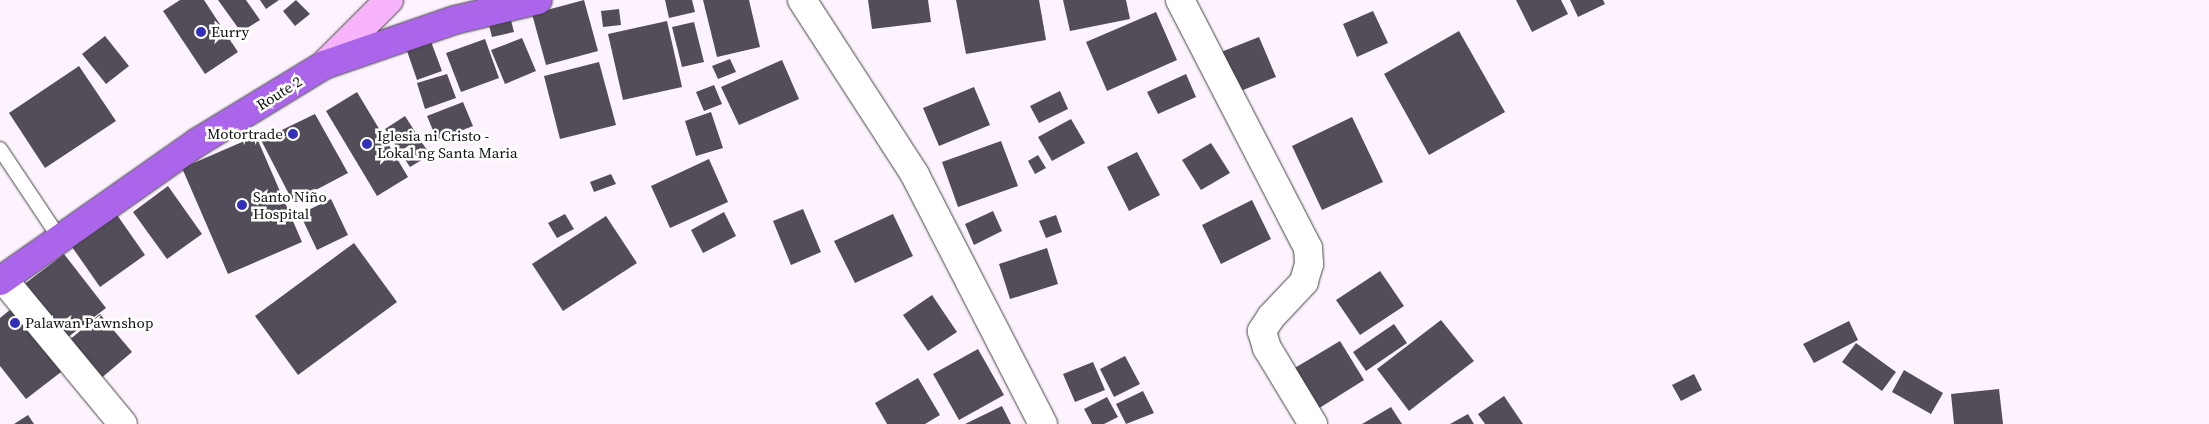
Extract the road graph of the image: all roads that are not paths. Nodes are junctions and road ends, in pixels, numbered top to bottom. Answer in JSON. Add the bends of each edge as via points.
{"nodes":[{"id":1,"x":389,"y":0,"type":"edge"},
{"id":2,"x":538,"y":0,"type":"edge"},
{"id":3,"x":802,"y":0,"type":"edge"},
{"id":4,"x":1180,"y":0,"type":"edge"},
{"id":5,"x":324,"y":65,"type":"junction"},
{"id":6,"x":0,"y":149,"type":"edge"},
{"id":7,"x":60,"y":239,"type":"junction"},
{"id":8,"x":1,"y":280,"type":"edge"},
{"id":9,"x":123,"y":424,"type":"edge"},
{"id":10,"x":1043,"y":424,"type":"edge"},
{"id":11,"x":1312,"y":424,"type":"edge"}],
"edges":[{"from":1,"to":5,"type":"main road"},
{"from":2,"to":5,"type":"highway","name":"Route 2","via":[[455,20]]},
{"from":3,"to":10,"type":"street","via":[[915,175]]},
{"from":4,"to":11,"type":"street","via":[[1308,248],[1309,264],[1304,282],[1271,316],[1262,331],[1267,348]]},
{"from":5,"to":7,"type":"highway","name":"Route 2","via":[[198,142]]},
{"from":6,"to":7,"type":"lane"},
{"from":7,"to":8,"type":"highway","name":"Route 2"},
{"from":8,"to":9,"type":"street"}]}
